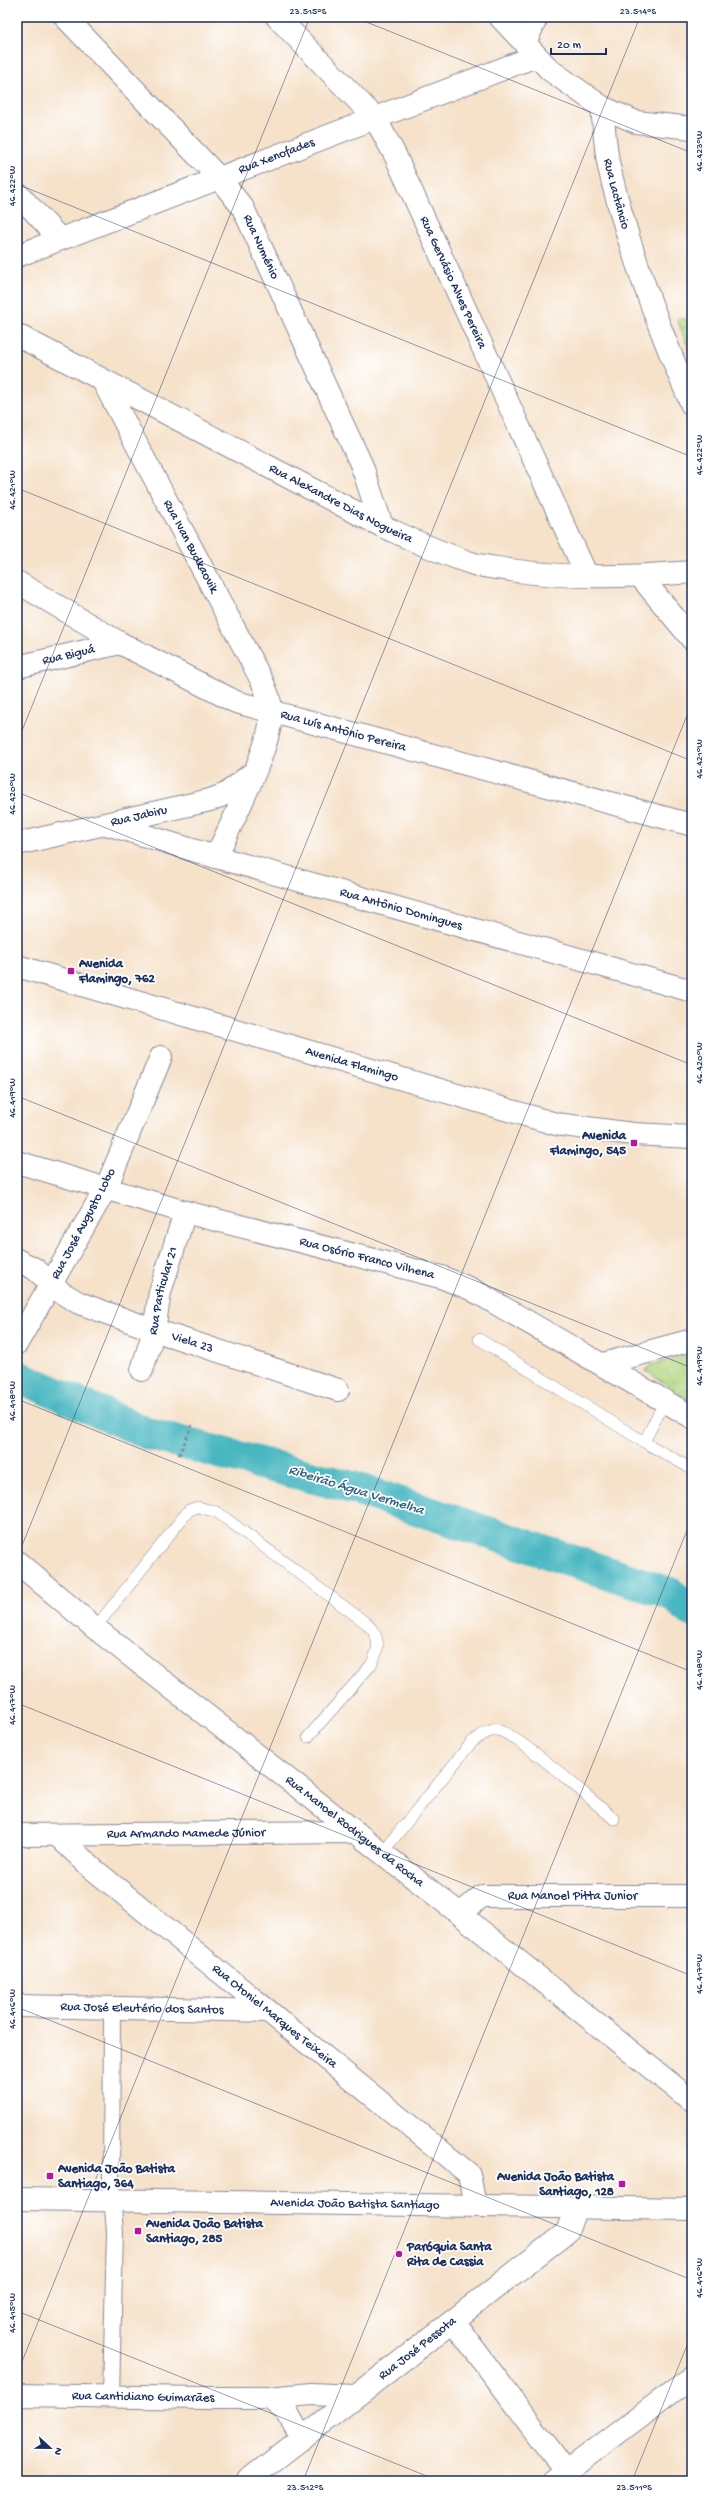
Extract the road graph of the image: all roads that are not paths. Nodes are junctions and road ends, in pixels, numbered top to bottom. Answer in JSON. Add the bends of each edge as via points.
{"nodes":[{"id":1,"x":65,"y":17,"type":"edge"},
{"id":2,"x":277,"y":17,"type":"edge"},
{"id":3,"x":500,"y":17,"type":"edge"},
{"id":4,"x":537,"y":17,"type":"edge"},
{"id":5,"x":531,"y":50,"type":"junction"},
{"id":6,"x":602,"y":106,"type":"junction"},
{"id":7,"x":375,"y":118,"type":"junction"},
{"id":8,"x":690,"y":124,"type":"edge"},
{"id":9,"x":219,"y":178,"type":"junction"},
{"id":10,"x":17,"y":193,"type":"edge"},
{"id":11,"x":60,"y":239,"type":"junction"},
{"id":12,"x":17,"y":256,"type":"edge"},
{"id":13,"x":17,"y":335,"type":"edge"},
{"id":14,"x":104,"y":382,"type":"junction"},
{"id":15,"x":692,"y":405,"type":"edge"},
{"id":16,"x":382,"y":526,"type":"junction"},
{"id":17,"x":692,"y":572,"type":"edge"},
{"id":18,"x":587,"y":576,"type":"junction"},
{"id":19,"x":640,"y":576,"type":"junction"},
{"id":20,"x":17,"y":582,"type":"edge"},
{"id":21,"x":692,"y":639,"type":"edge"},
{"id":22,"x":120,"y":643,"type":"junction"},
{"id":23,"x":17,"y":667,"type":"edge"},
{"id":24,"x":272,"y":713,"type":"junction"},
{"id":25,"x":253,"y":771,"type":"junction"},
{"id":26,"x":692,"y":824,"type":"edge"},
{"id":27,"x":110,"y":825,"type":"junction"},
{"id":28,"x":17,"y":844,"type":"edge"},
{"id":29,"x":216,"y":857,"type":"junction"},
{"id":30,"x":17,"y":966,"type":"edge"},
{"id":31,"x":692,"y":991,"type":"edge"},
{"id":32,"x":161,"y":1057,"type":"dead end"},
{"id":33,"x":692,"y":1137,"type":"edge"},
{"id":34,"x":17,"y":1162,"type":"edge"},
{"id":35,"x":106,"y":1188,"type":"junction"},
{"id":36,"x":184,"y":1212,"type":"junction"},
{"id":37,"x":17,"y":1260,"type":"edge"},
{"id":38,"x":52,"y":1283,"type":"junction"},
{"id":39,"x":154,"y":1330,"type":"junction"},
{"id":40,"x":479,"y":1340,"type":"dead end"},
{"id":41,"x":692,"y":1340,"type":"edge"},
{"id":42,"x":17,"y":1343,"type":"edge"},
{"id":43,"x":604,"y":1364,"type":"junction"},
{"id":44,"x":142,"y":1370,"type":"dead end"},
{"id":45,"x":338,"y":1390,"type":"dead end"},
{"id":46,"x":665,"y":1401,"type":"junction"},
{"id":47,"x":692,"y":1417,"type":"edge"},
{"id":48,"x":644,"y":1442,"type":"junction"},
{"id":49,"x":692,"y":1469,"type":"edge"},
{"id":50,"x":17,"y":1562,"type":"edge"},
{"id":51,"x":95,"y":1628,"type":"junction"},
{"id":52,"x":308,"y":1737,"type":"dead end"},
{"id":53,"x":614,"y":1820,"type":"dead end"},
{"id":54,"x":354,"y":1832,"type":"junction"},
{"id":55,"x":17,"y":1836,"type":"edge"},
{"id":56,"x":58,"y":1836,"type":"junction"},
{"id":57,"x":381,"y":1854,"type":"junction"},
{"id":58,"x":692,"y":1896,"type":"edge"},
{"id":59,"x":460,"y":1914,"type":"junction"},
{"id":60,"x":17,"y":2006,"type":"edge"},
{"id":61,"x":112,"y":2008,"type":"junction"},
{"id":62,"x":268,"y":2011,"type":"junction"},
{"id":63,"x":692,"y":2101,"type":"edge"},
{"id":64,"x":17,"y":2199,"type":"edge"},
{"id":65,"x":113,"y":2200,"type":"junction"},
{"id":66,"x":475,"y":2206,"type":"junction"},
{"id":67,"x":576,"y":2207,"type":"junction"},
{"id":68,"x":692,"y":2209,"type":"edge"},
{"id":69,"x":453,"y":2321,"type":"junction"},
{"id":70,"x":692,"y":2377,"type":"edge"},
{"id":71,"x":17,"y":2395,"type":"edge"},
{"id":72,"x":111,"y":2396,"type":"junction"},
{"id":73,"x":354,"y":2396,"type":"junction"},
{"id":74,"x":269,"y":2398,"type":"junction"},
{"id":75,"x":302,"y":2439,"type":"junction"},
{"id":76,"x":560,"y":2476,"type":"edge"},
{"id":77,"x":247,"y":2481,"type":"edge"}],
"edges":[{"from":1,"to":9,"type":"street","name":"Rua Numénio"},
{"from":2,"to":7,"type":"street","name":"Rua Gervásio Alves Pereira"},
{"from":3,"to":5,"type":"street"},
{"from":4,"to":5,"type":"street"},
{"from":5,"to":6,"type":"street","via":[[550,70]]},
{"from":5,"to":7,"type":"street","name":"Rua Xenofades"},
{"from":6,"to":8,"type":"street","via":[[636,122]]},
{"from":6,"to":15,"type":"street","name":"Rua Lactâncio","via":[[609,166],[634,252],[664,342]]},
{"from":7,"to":9,"type":"street","name":"Rua Xenofades"},
{"from":7,"to":18,"type":"street","name":"Rua Gervásio Alves Pereira","via":[[395,155]]},
{"from":9,"to":11,"type":"street","name":"Rua Xenofades"},
{"from":9,"to":16,"type":"street","name":"Rua Numénio","via":[[242,208],[362,466]]},
{"from":10,"to":11,"type":"street"},
{"from":11,"to":12,"type":"street","name":"Rua Xenofades"},
{"from":13,"to":14,"type":"street","name":"Rua Alexandre Dias Nogueira"},
{"from":14,"to":16,"type":"street","name":"Rua Alexandre Dias Nogueira"},
{"from":14,"to":24,"type":"street","name":"Rua Ivan Budkaovik","via":[[262,681]]},
{"from":16,"to":18,"type":"street","name":"Rua Alexandre Dias Nogueira","via":[[426,546],[476,564],[527,572]]},
{"from":17,"to":19,"type":"street","name":"Rua Alexandre Dias Nogueira"},
{"from":18,"to":19,"type":"street","name":"Rua Alexandre Dias Nogueira"},
{"from":19,"to":21,"type":"street"},
{"from":20,"to":22,"type":"street","name":"Rua Luís Antônio Pereira"},
{"from":22,"to":23,"type":"street","name":"Rua Biguá"},
{"from":22,"to":24,"type":"street","name":"Rua Luís Antônio Pereira","via":[[217,694]]},
{"from":24,"to":25,"type":"street","name":"Rua Jabiru","via":[[269,730]]},
{"from":24,"to":26,"type":"street","name":"Rua Luís Antônio Pereira"},
{"from":25,"to":27,"type":"street","name":"Rua Jabiru","via":[[226,794]]},
{"from":25,"to":29,"type":"street","name":"Rua Jabiru"},
{"from":27,"to":28,"type":"street","name":"Rua Jabiru"},
{"from":27,"to":29,"type":"street","name":"Rua Antônio Domingues"},
{"from":29,"to":31,"type":"street","name":"Rua Antônio Domingues"},
{"from":30,"to":33,"type":"street","name":"Avenida Flamingo","via":[[556,1124],[633,1134]]},
{"from":32,"to":35,"type":"street","name":"Rua José Augusto Lobo"},
{"from":34,"to":35,"type":"street","name":"Rua Osório Franco Vilhena"},
{"from":35,"to":36,"type":"street","name":"Rua Osório Franco Vilhena"},
{"from":35,"to":38,"type":"street","name":"Rua José Augusto Lobo"},
{"from":36,"to":39,"type":"street","name":"Rua Particular 21","via":[[160,1292]]},
{"from":36,"to":43,"type":"street","name":"Rua Osório Franco Vilhena","via":[[441,1277],[470,1289]]},
{"from":37,"to":38,"type":"street","name":"Viela 23","via":[[35,1269]]},
{"from":38,"to":39,"type":"street","name":"Viela 23","via":[[79,1302]]},
{"from":38,"to":42,"type":"street","name":"Rua José Augusto Lobo"},
{"from":39,"to":44,"type":"street","name":"Rua Particular 21"},
{"from":39,"to":45,"type":"street","name":"Viela 23"},
{"from":40,"to":48,"type":"lane"},
{"from":41,"to":43,"type":"street"},
{"from":43,"to":46,"type":"street","name":"Rua Osório Franco Vilhena"},
{"from":46,"to":47,"type":"street","name":"Rua Osório Franco Vilhena"},
{"from":46,"to":48,"type":"lane"},
{"from":48,"to":49,"type":"lane"},
{"from":50,"to":51,"type":"street","name":"Rua Manoel Rodrigues da Rocha"},
{"from":51,"to":52,"type":"lane","via":[[189,1510],[198,1507],[217,1512],[366,1623],[378,1638],[378,1652],[371,1665]]},
{"from":51,"to":54,"type":"street","name":"Rua Manoel Rodrigues da Rocha"},
{"from":53,"to":57,"type":"lane","via":[[505,1731],[490,1731],[472,1742]]},
{"from":54,"to":56,"type":"street","name":"Rua Armando Mamede Júnior"},
{"from":54,"to":57,"type":"street","name":"Rua Manoel Rodrigues da Rocha"},
{"from":55,"to":56,"type":"street","name":"Rua Armando Mamede Júnior"},
{"from":56,"to":62,"type":"street","name":"Rua Otoniel Marques Teixeira","via":[[93,1869]]},
{"from":57,"to":59,"type":"street","name":"Rua Manoel Rodrigues da Rocha"},
{"from":58,"to":59,"type":"street","name":"Rua Manoel Pitta Junior","via":[[482,1896]]},
{"from":59,"to":63,"type":"street","name":"Rua Manoel Rodrigues da Rocha"},
{"from":60,"to":61,"type":"street","name":"Rua José Eleutério dos Santos"},
{"from":61,"to":62,"type":"street","name":"Rua José Eleutério dos Santos"},
{"from":61,"to":65,"type":"street"},
{"from":62,"to":66,"type":"street","name":"Rua Otoniel Marques Teixeira","via":[[469,2174]]},
{"from":64,"to":65,"type":"street","name":"Avenida João Batista Santiago"},
{"from":65,"to":66,"type":"street","name":"Avenida João Batista Santiago"},
{"from":65,"to":72,"type":"street","via":[[115,2232]]},
{"from":66,"to":67,"type":"street","name":"Avenida João Batista Santiago"},
{"from":67,"to":68,"type":"street","name":"Avenida João Batista Santiago"},
{"from":67,"to":69,"type":"street","name":"Rua José Pessota","via":[[567,2232]]},
{"from":69,"to":73,"type":"street","name":"Rua José Pessota"},
{"from":69,"to":76,"type":"street"},
{"from":70,"to":76,"type":"street"},
{"from":71,"to":72,"type":"street","name":"Rua Cantidiano Guimarães"},
{"from":72,"to":74,"type":"street","name":"Rua Cantidiano Guimarães"},
{"from":73,"to":74,"type":"street","name":"Rua Cantidiano Guimarães","via":[[311,2394]]},
{"from":73,"to":75,"type":"street","name":"Rua José Pessota"},
{"from":74,"to":75,"type":"street","via":[[287,2412]]},
{"from":75,"to":77,"type":"street","name":"Rua José Pessota"}]}
